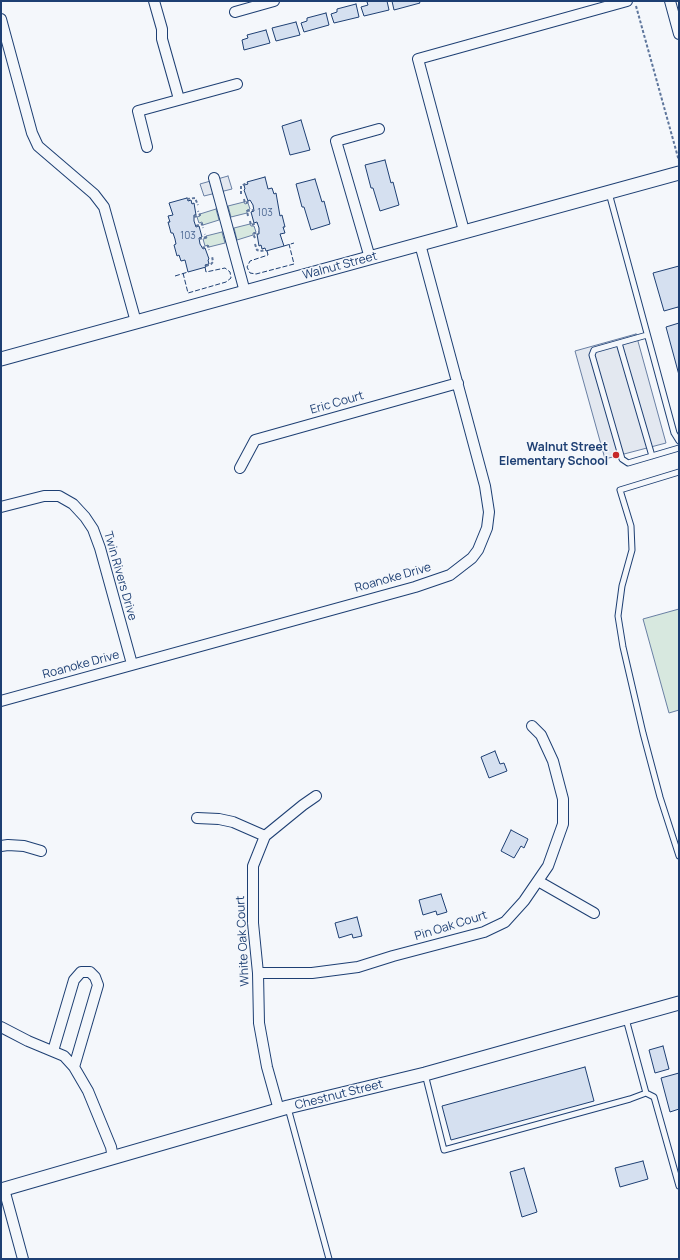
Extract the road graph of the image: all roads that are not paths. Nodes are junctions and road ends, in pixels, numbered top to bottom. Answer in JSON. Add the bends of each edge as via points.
{"nodes":[{"id":1,"x":154,"y":1,"type":"edge"},
{"id":2,"x":274,"y":1,"type":"edge"},
{"id":3,"x":627,"y":1,"type":"edge"},
{"id":4,"x":670,"y":1,"type":"edge"},
{"id":5,"x":235,"y":12,"type":"dead end"},
{"id":6,"x":1,"y":19,"type":"edge"},
{"id":7,"x":679,"y":34,"type":"edge"},
{"id":8,"x":236,"y":84,"type":"dead end"},
{"id":9,"x":179,"y":99,"type":"junction"},
{"id":10,"x":379,"y":129,"type":"dead end"},
{"id":11,"x":147,"y":147,"type":"dead end"},
{"id":12,"x":679,"y":174,"type":"edge"},
{"id":13,"x":214,"y":178,"type":"dead end"},
{"id":14,"x":609,"y":193,"type":"junction"},
{"id":15,"x":464,"y":231,"type":"junction"},
{"id":16,"x":420,"y":244,"type":"junction"},
{"id":17,"x":370,"y":258,"type":"junction"},
{"id":18,"x":245,"y":292,"type":"junction"},
{"id":19,"x":136,"y":322,"type":"junction"},
{"id":20,"x":647,"y":335,"type":"junction"},
{"id":21,"x":619,"y":343,"type":"junction"},
{"id":22,"x":1,"y":359,"type":"edge"},
{"id":23,"x":458,"y":383,"type":"junction"},
{"id":24,"x":679,"y":441,"type":"edge"},
{"id":25,"x":679,"y":448,"type":"edge"},
{"id":26,"x":652,"y":456,"type":"junction"},
{"id":27,"x":240,"y":468,"type":"dead end"},
{"id":28,"x":679,"y":472,"type":"edge"},
{"id":29,"x":1,"y":507,"type":"edge"},
{"id":30,"x":132,"y":664,"type":"junction"},
{"id":31,"x":1,"y":701,"type":"edge"},
{"id":32,"x":532,"y":726,"type":"dead end"},
{"id":33,"x":316,"y":796,"type":"dead end"},
{"id":34,"x":197,"y":818,"type":"dead end"},
{"id":35,"x":264,"y":836,"type":"junction"},
{"id":36,"x":1,"y":846,"type":"edge"},
{"id":37,"x":41,"y":851,"type":"dead end"},
{"id":38,"x":679,"y":856,"type":"edge"},
{"id":39,"x":538,"y":881,"type":"junction"},
{"id":40,"x":594,"y":913,"type":"dead end"},
{"id":41,"x":258,"y":974,"type":"junction"},
{"id":42,"x":679,"y":1003,"type":"edge"},
{"id":43,"x":626,"y":1018,"type":"junction"},
{"id":44,"x":1,"y":1027,"type":"edge"},
{"id":45,"x":53,"y":1051,"type":"junction"},
{"id":46,"x":74,"y":1067,"type":"junction"},
{"id":47,"x":424,"y":1074,"type":"junction"},
{"id":48,"x":646,"y":1093,"type":"junction"},
{"id":49,"x":283,"y":1109,"type":"junction"},
{"id":50,"x":114,"y":1158,"type":"junction"},
{"id":51,"x":679,"y":1186,"type":"edge"},
{"id":52,"x":2,"y":1190,"type":"edge"},
{"id":53,"x":23,"y":1259,"type":"edge"},
{"id":54,"x":329,"y":1259,"type":"edge"}],
"edges":[{"from":1,"to":9,"type":"street"},
{"from":2,"to":5,"type":"street"},
{"from":3,"to":15,"type":"street","via":[[418,59]]},
{"from":4,"to":7,"type":"street"},
{"from":6,"to":19,"type":"street","via":[[32,133],[38,146],[94,194],[104,207]]},
{"from":8,"to":9,"type":"street"},
{"from":9,"to":11,"type":"street","via":[[138,111]]},
{"from":10,"to":17,"type":"street","via":[[336,141]]},
{"from":12,"to":14,"type":"street","name":"Walnut Street"},
{"from":13,"to":18,"type":"street"},
{"from":14,"to":15,"type":"street","name":"Walnut Street"},
{"from":14,"to":20,"type":"lane"},
{"from":15,"to":16,"type":"street","name":"Walnut Street"},
{"from":16,"to":17,"type":"street","name":"Walnut Street"},
{"from":16,"to":23,"type":"street","name":"Roanoke Drive"},
{"from":17,"to":18,"type":"street","name":"Walnut Street"},
{"from":18,"to":19,"type":"street","name":"Walnut Street"},
{"from":19,"to":22,"type":"street","name":"Walnut Street"},
{"from":20,"to":21,"type":"lane"},
{"from":20,"to":24,"type":"lane","via":[[674,433]]},
{"from":21,"to":26,"type":"lane"},
{"from":21,"to":26,"type":"lane","via":[[594,350],[592,355],[622,460],[628,463]]},
{"from":23,"to":27,"type":"street","name":"Eric Court","via":[[256,440]]},
{"from":23,"to":30,"type":"street","name":"Roanoke Drive","via":[[485,486],[489,512],[482,542],[472,558],[450,575],[415,587]]},
{"from":25,"to":26,"type":"lane"},
{"from":28,"to":38,"type":"lane","via":[[620,490],[631,526],[632,550],[622,586],[618,616],[643,733]]},
{"from":29,"to":30,"type":"street","name":"Twin Rivers Drive","via":[[44,496],[59,496],[73,504],[85,517],[100,548]]},
{"from":30,"to":31,"type":"street","name":"Roanoke Drive"},
{"from":32,"to":39,"type":"street","name":"Pin Oak Court","via":[[541,735],[553,762],[563,799],[563,824],[548,866]]},
{"from":33,"to":35,"type":"street"},
{"from":34,"to":35,"type":"street","via":[[234,822]]},
{"from":35,"to":41,"type":"street","name":"White Oak Court","via":[[253,866],[253,923]]},
{"from":36,"to":37,"type":"street","via":[[24,846]]},
{"from":39,"to":40,"type":"street"},
{"from":39,"to":41,"type":"street","name":"Pin Oak Court","via":[[505,922],[484,932],[358,967],[312,973]]},
{"from":41,"to":49,"type":"street","name":"White Oak Court","via":[[259,1023],[267,1066]]},
{"from":42,"to":43,"type":"street","name":"Chestnut Street"},
{"from":43,"to":47,"type":"street","name":"Chestnut Street"},
{"from":43,"to":48,"type":"lane"},
{"from":44,"to":45,"type":"street"},
{"from":45,"to":46,"type":"street","via":[[64,1056]]},
{"from":45,"to":46,"type":"street","via":[[74,980],[81,972],[90,972],[96,976],[98,985]]},
{"from":46,"to":50,"type":"street","via":[[88,1091]]},
{"from":47,"to":48,"type":"lane","via":[[444,1150]]},
{"from":47,"to":49,"type":"street","name":"Chestnut Street"},
{"from":48,"to":51,"type":"lane","via":[[654,1097]]},
{"from":49,"to":50,"type":"street","name":"Chestnut Street"},
{"from":49,"to":54,"type":"lane"},
{"from":50,"to":52,"type":"street","name":"Chestnut Street"},
{"from":52,"to":53,"type":"street"}]}
